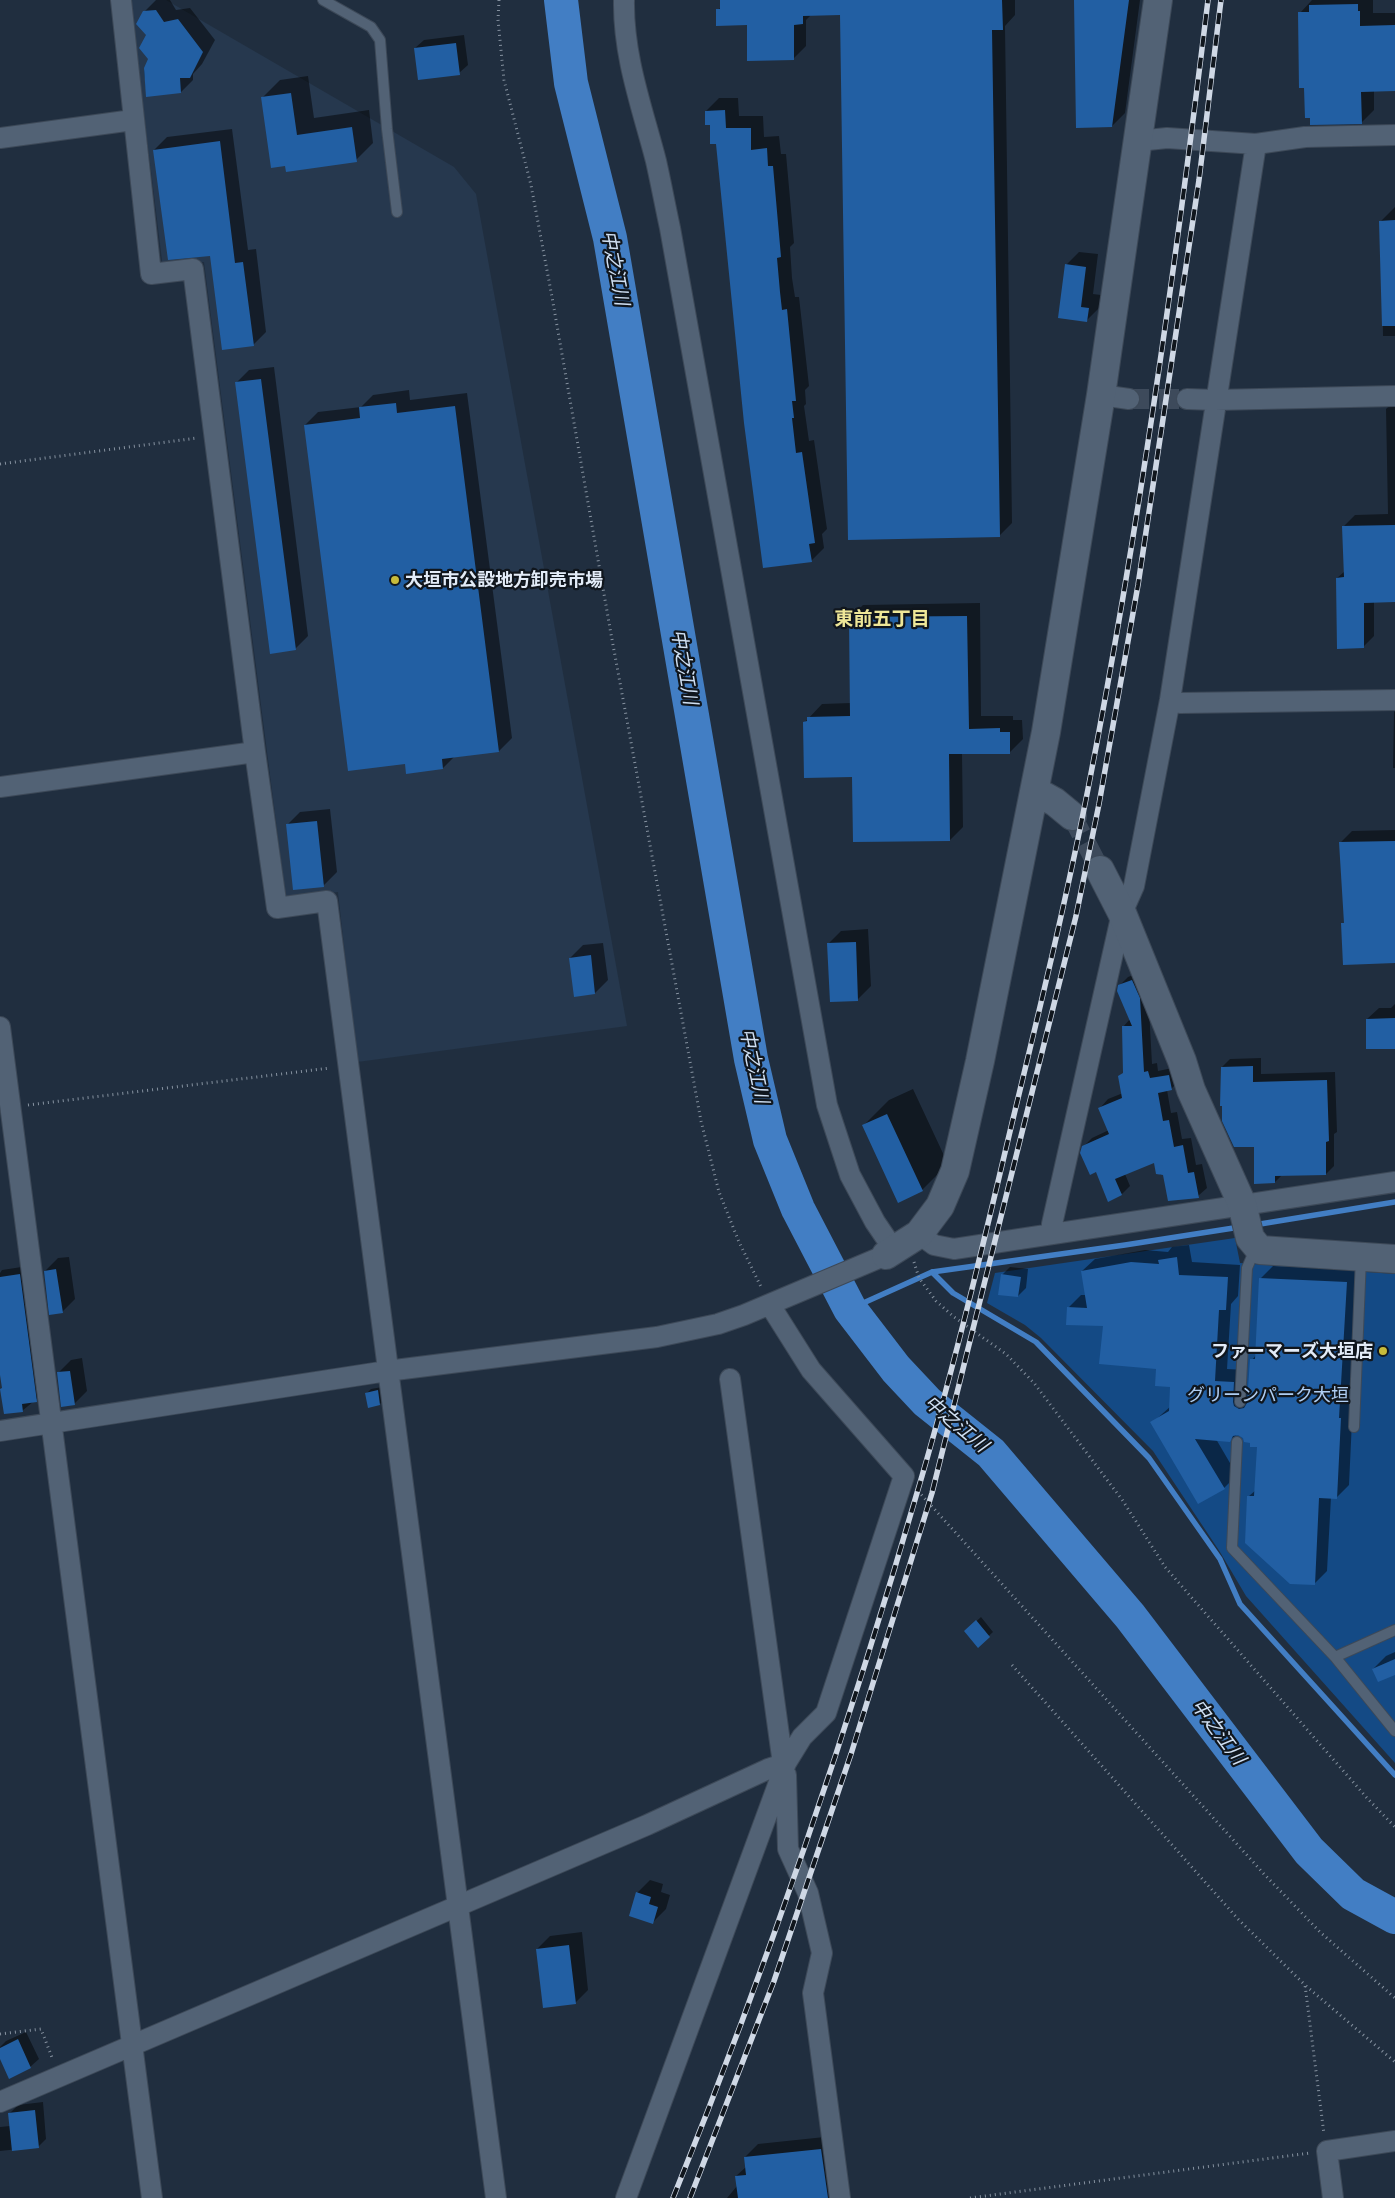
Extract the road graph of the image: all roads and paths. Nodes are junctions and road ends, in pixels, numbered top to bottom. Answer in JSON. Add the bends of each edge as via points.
{"nodes":[{"id":1,"x":121,"y":0,"type":"edge"},
{"id":2,"x":323,"y":0,"type":"edge"},
{"id":3,"x":499,"y":0,"type":"edge"},
{"id":4,"x":624,"y":0,"type":"edge"},
{"id":5,"x":1158,"y":0,"type":"edge"},
{"id":6,"x":133,"y":120,"type":"junction"},
{"id":7,"x":1395,"y":135,"type":"edge"},
{"id":8,"x":0,"y":138,"type":"edge"},
{"id":9,"x":1138,"y":141,"type":"junction"},
{"id":10,"x":1256,"y":144,"type":"junction"},
{"id":11,"x":397,"y":212,"type":"dead end"},
{"id":12,"x":1101,"y":394,"type":"junction"},
{"id":13,"x":1395,"y":396,"type":"edge"},
{"id":14,"x":1129,"y":399,"type":"tunnel mouth"},
{"id":15,"x":1187,"y":399,"type":"tunnel mouth"},
{"id":16,"x":1215,"y":400,"type":"junction"},
{"id":17,"x":215,"y":436,"type":"junction"},
{"id":18,"x":0,"y":464,"type":"edge"},
{"id":19,"x":1170,"y":700,"type":"junction"},
{"id":20,"x":1395,"y":700,"type":"edge"},
{"id":21,"x":255,"y":752,"type":"junction"},
{"id":22,"x":0,"y":787,"type":"edge"},
{"id":23,"x":1035,"y":791,"type":"junction"},
{"id":24,"x":1072,"y":816,"type":"tunnel mouth"},
{"id":25,"x":1100,"y":870,"type":"tunnel mouth"},
{"id":26,"x":1122,"y":913,"type":"junction"},
{"id":27,"x":0,"y":1026,"type":"edge"},
{"id":28,"x":348,"y":1066,"type":"junction"},
{"id":29,"x":10,"y":1107,"type":"junction"},
{"id":30,"x":1395,"y":1182,"type":"edge"},
{"id":31,"x":1248,"y":1225,"type":"junction"},
{"id":32,"x":1052,"y":1233,"type":"junction"},
{"id":33,"x":902,"y":1245,"type":"junction"},
{"id":34,"x":1361,"y":1257,"type":"junction"},
{"id":35,"x":1395,"y":1259,"type":"edge"},
{"id":36,"x":778,"y":1301,"type":"junction"},
{"id":37,"x":387,"y":1371,"type":"junction"},
{"id":38,"x":730,"y":1378,"type":"dead end"},
{"id":39,"x":1240,"y":1402,"type":"dead end"},
{"id":40,"x":50,"y":1423,"type":"junction"},
{"id":41,"x":1354,"y":1427,"type":"dead end"},
{"id":42,"x":0,"y":1431,"type":"edge"},
{"id":43,"x":1237,"y":1442,"type":"dead end"},
{"id":44,"x":904,"y":1476,"type":"junction"},
{"id":45,"x":1395,"y":1630,"type":"edge"},
{"id":46,"x":1336,"y":1657,"type":"junction"},
{"id":47,"x":1012,"y":1665,"type":"dead end"},
{"id":48,"x":1395,"y":1731,"type":"edge"},
{"id":49,"x":784,"y":1764,"type":"junction"},
{"id":50,"x":1395,"y":1827,"type":"edge"},
{"id":51,"x":460,"y":1904,"type":"junction"},
{"id":52,"x":1305,"y":1985,"type":"junction"},
{"id":53,"x":1395,"y":1998,"type":"edge"},
{"id":54,"x":0,"y":2034,"type":"edge"},
{"id":55,"x":134,"y":2046,"type":"junction"},
{"id":56,"x":1395,"y":2062,"type":"edge"},
{"id":57,"x":60,"y":2076,"type":"junction"},
{"id":58,"x":0,"y":2102,"type":"edge"},
{"id":59,"x":1395,"y":2142,"type":"edge"},
{"id":60,"x":1326,"y":2151,"type":"junction"},
{"id":61,"x":152,"y":2198,"type":"edge"},
{"id":62,"x":496,"y":2198,"type":"edge"},
{"id":63,"x":626,"y":2198,"type":"edge"},
{"id":64,"x":840,"y":2198,"type":"edge"},
{"id":65,"x":970,"y":2198,"type":"edge"},
{"id":66,"x":1333,"y":2198,"type":"edge"}],
"edges":[{"from":1,"to":6,"type":"street"},
{"from":2,"to":11,"type":"lane","via":[[371,27],[380,40],[386,129]]},
{"from":3,"to":36,"type":"path","via":[[504,80],[531,185],[549,278],[701,1121],[719,1192],[738,1242]]},
{"from":4,"to":33,"type":"street","via":[[625,42],[670,228],[827,1105],[850,1175],[875,1222]]},
{"from":5,"to":9,"type":"street"},
{"from":6,"to":8,"type":"street"},
{"from":6,"to":17,"type":"street","via":[[151,274],[193,269]]},
{"from":7,"to":10,"type":"street","via":[[1305,137]]},
{"from":9,"to":10,"type":"street","via":[[1167,138]]},
{"from":9,"to":12,"type":"street"},
{"from":10,"to":16,"type":"street"},
{"from":12,"to":14,"type":"street"},
{"from":12,"to":23,"type":"street"},
{"from":13,"to":16,"type":"street"},
{"from":15,"to":16,"type":"street"},
{"from":16,"to":19,"type":"street"},
{"from":17,"to":18,"type":"path"},
{"from":17,"to":21,"type":"street"},
{"from":19,"to":20,"type":"street","via":[[1180,703]]},
{"from":19,"to":26,"type":"street","via":[[1134,886]]},
{"from":21,"to":22,"type":"street"},
{"from":21,"to":28,"type":"street","via":[[277,908],[327,901]]},
{"from":23,"to":24,"type":"street"},
{"from":23,"to":33,"type":"street","via":[[982,1052],[954,1171],[940,1206]]},
{"from":25,"to":26,"type":"street"},
{"from":26,"to":31,"type":"street"},
{"from":26,"to":32,"type":"street"},
{"from":27,"to":29,"type":"street"},
{"from":28,"to":29,"type":"path"},
{"from":28,"to":37,"type":"street"},
{"from":29,"to":40,"type":"street"},
{"from":30,"to":31,"type":"street"},
{"from":31,"to":32,"type":"street"},
{"from":31,"to":34,"type":"street","via":[[1260,1250]]},
{"from":31,"to":39,"type":"lane"},
{"from":32,"to":33,"type":"street","via":[[954,1249]]},
{"from":33,"to":36,"type":"street"},
{"from":33,"to":50,"type":"path","via":[[913,1259],[919,1278],[936,1300],[1006,1354],[1034,1383],[1112,1484],[1165,1567]]},
{"from":34,"to":35,"type":"street"},
{"from":34,"to":41,"type":"lane"},
{"from":36,"to":37,"type":"street","via":[[718,1324],[658,1337]]},
{"from":36,"to":44,"type":"street","via":[[811,1370]]},
{"from":37,"to":40,"type":"street"},
{"from":37,"to":51,"type":"street"},
{"from":38,"to":49,"type":"street"},
{"from":40,"to":42,"type":"street"},
{"from":40,"to":55,"type":"street"},
{"from":43,"to":46,"type":"lane","via":[[1232,1548]]},
{"from":44,"to":49,"type":"street","via":[[826,1712],[802,1737]]},
{"from":44,"to":53,"type":"path","via":[[1264,1874],[1320,1932]]},
{"from":45,"to":46,"type":"lane"},
{"from":46,"to":48,"type":"lane"},
{"from":47,"to":52,"type":"path","via":[[1238,1918]]},
{"from":49,"to":51,"type":"street"},
{"from":49,"to":63,"type":"street"},
{"from":49,"to":64,"type":"street","via":[[788,1849],[808,1893],[822,1953],[813,1993]]},
{"from":51,"to":55,"type":"street"},
{"from":51,"to":62,"type":"street"},
{"from":52,"to":56,"type":"path"},
{"from":52,"to":60,"type":"path"},
{"from":54,"to":57,"type":"path","via":[[41,2029]]},
{"from":55,"to":57,"type":"street"},
{"from":55,"to":61,"type":"street"},
{"from":57,"to":58,"type":"street"},
{"from":59,"to":60,"type":"street"},
{"from":60,"to":65,"type":"path"},
{"from":60,"to":66,"type":"street"}]}
